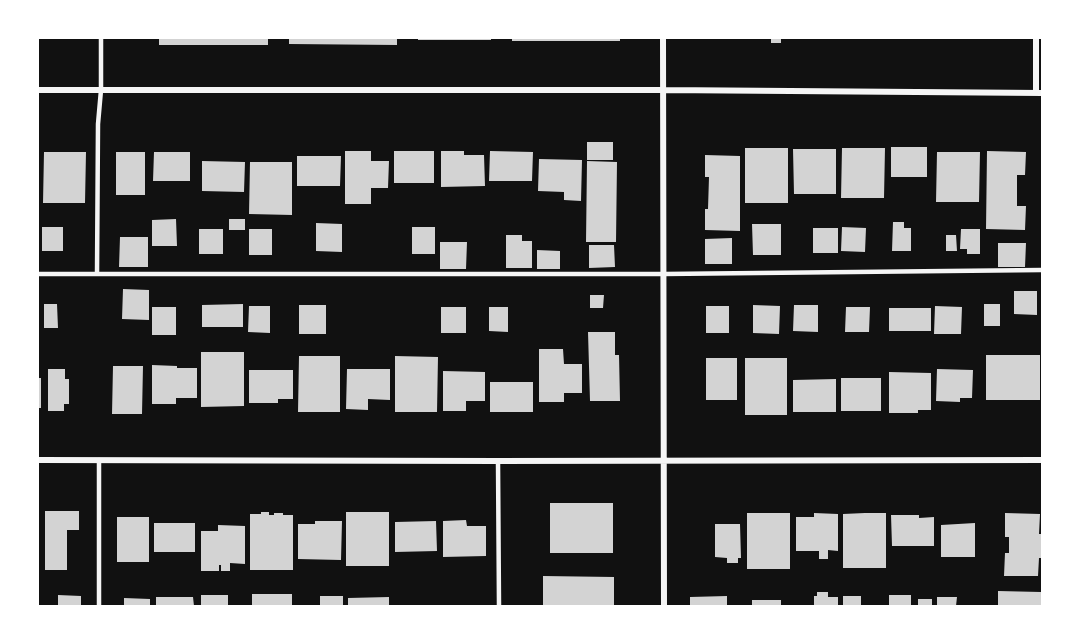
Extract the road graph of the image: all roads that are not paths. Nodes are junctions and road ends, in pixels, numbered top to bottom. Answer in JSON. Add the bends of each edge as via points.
{"nodes":[{"id":1,"x":101,"y":38,"type":"edge"},
{"id":2,"x":663,"y":38,"type":"edge"},
{"id":3,"x":1036,"y":38,"type":"edge"},
{"id":4,"x":38,"y":90,"type":"edge"},
{"id":5,"x":101,"y":90,"type":"junction"},
{"id":6,"x":664,"y":90,"type":"junction"},
{"id":7,"x":1039,"y":93,"type":"edge"},
{"id":8,"x":1042,"y":270,"type":"edge"},
{"id":9,"x":38,"y":274,"type":"edge"},
{"id":10,"x":97,"y":274,"type":"junction"},
{"id":11,"x":664,"y":274,"type":"junction"},
{"id":12,"x":38,"y":460,"type":"edge"},
{"id":13,"x":99,"y":460,"type":"junction"},
{"id":14,"x":1042,"y":460,"type":"edge"},
{"id":15,"x":498,"y":461,"type":"junction"},
{"id":16,"x":664,"y":461,"type":"junction"},
{"id":17,"x":99,"y":606,"type":"edge"},
{"id":18,"x":498,"y":606,"type":"edge"},
{"id":19,"x":664,"y":606,"type":"edge"}],
"edges":[{"from":1,"to":5,"type":"lane"},
{"from":2,"to":6,"type":"street"},
{"from":3,"to":7,"type":"street"},
{"from":4,"to":5,"type":"street"},
{"from":5,"to":6,"type":"street"},
{"from":5,"to":10,"type":"lane"},
{"from":6,"to":7,"type":"street"},
{"from":6,"to":11,"type":"street"},
{"from":8,"to":11,"type":"lane"},
{"from":9,"to":10,"type":"lane"},
{"from":10,"to":11,"type":"lane"},
{"from":11,"to":16,"type":"street"},
{"from":12,"to":13,"type":"street"},
{"from":13,"to":15,"type":"street"},
{"from":13,"to":17,"type":"lane"},
{"from":14,"to":16,"type":"street"},
{"from":15,"to":16,"type":"street"},
{"from":15,"to":18,"type":"lane"},
{"from":16,"to":19,"type":"street"}]}
